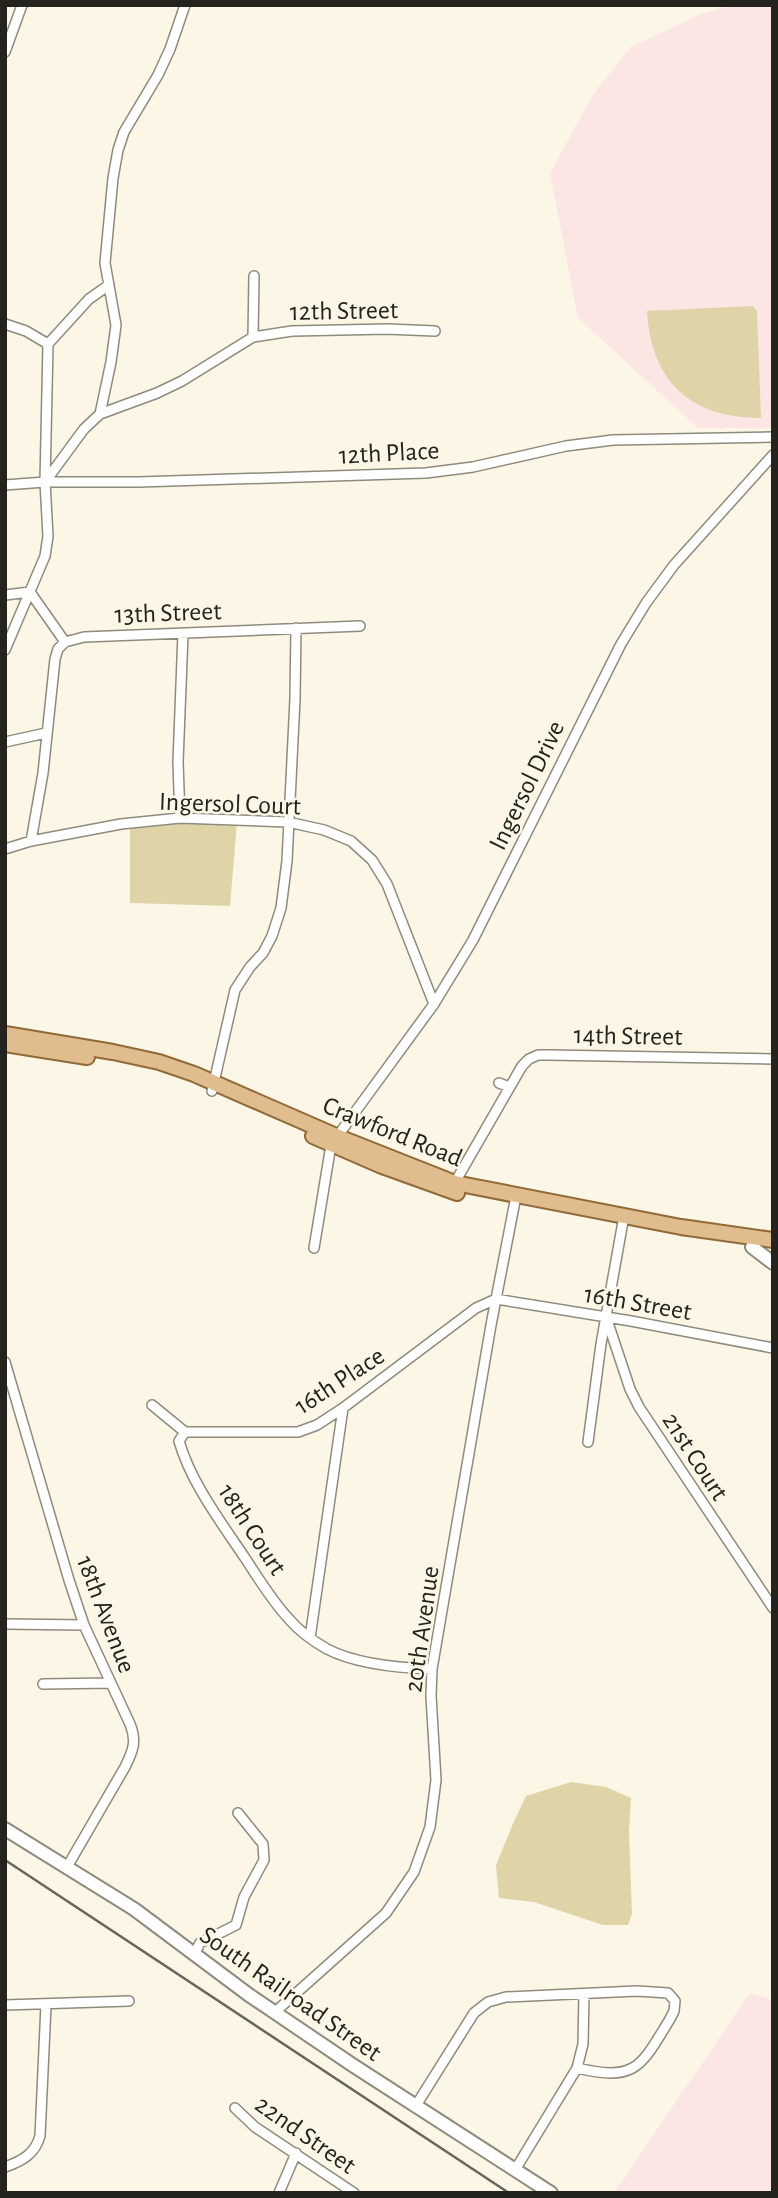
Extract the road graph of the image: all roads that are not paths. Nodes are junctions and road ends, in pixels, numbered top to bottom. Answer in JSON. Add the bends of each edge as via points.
{"nodes":[{"id":1,"x":22,"y":5,"type":"edge"},
{"id":2,"x":185,"y":5,"type":"edge"},
{"id":3,"x":5,"y":52,"type":"edge"},
{"id":4,"x":254,"y":276,"type":"dead end"},
{"id":5,"x":109,"y":285,"type":"junction"},
{"id":6,"x":5,"y":324,"type":"edge"},
{"id":7,"x":435,"y":331,"type":"dead end"},
{"id":8,"x":253,"y":337,"type":"junction"},
{"id":9,"x":48,"y":344,"type":"junction"},
{"id":10,"x":100,"y":414,"type":"junction"},
{"id":11,"x":773,"y":438,"type":"edge"},
{"id":12,"x":773,"y":456,"type":"edge"},
{"id":13,"x":45,"y":482,"type":"junction"},
{"id":14,"x":5,"y":485,"type":"edge"},
{"id":15,"x":30,"y":592,"type":"junction"},
{"id":16,"x":5,"y":595,"type":"edge"},
{"id":17,"x":360,"y":626,"type":"dead end"},
{"id":18,"x":296,"y":628,"type":"junction"},
{"id":19,"x":183,"y":634,"type":"junction"},
{"id":20,"x":65,"y":642,"type":"junction"},
{"id":21,"x":5,"y":650,"type":"edge"},
{"id":22,"x":46,"y":733,"type":"junction"},
{"id":23,"x":5,"y":742,"type":"edge"},
{"id":24,"x":180,"y":818,"type":"junction"},
{"id":25,"x":288,"y":822,"type":"junction"},
{"id":26,"x":31,"y":841,"type":"junction"},
{"id":27,"x":5,"y":849,"type":"edge"},
{"id":28,"x":434,"y":1004,"type":"junction"},
{"id":29,"x":5,"y":1034,"type":"edge"},
{"id":30,"x":5,"y":1044,"type":"edge"},
{"id":31,"x":773,"y":1059,"type":"edge"},
{"id":32,"x":499,"y":1083,"type":"dead end"},
{"id":33,"x":213,"y":1086,"type":"junction"},
{"id":34,"x":509,"y":1087,"type":"junction"},
{"id":35,"x":333,"y":1140,"type":"junction"},
{"id":36,"x":452,"y":1187,"type":"junction"},
{"id":37,"x":515,"y":1201,"type":"junction"},
{"id":38,"x":623,"y":1220,"type":"junction"},
{"id":39,"x":773,"y":1240,"type":"edge"},
{"id":40,"x":752,"y":1247,"type":"junction"},
{"id":41,"x":314,"y":1248,"type":"dead end"},
{"id":42,"x":773,"y":1249,"type":"edge"},
{"id":43,"x":773,"y":1263,"type":"edge"},
{"id":44,"x":496,"y":1299,"type":"junction"},
{"id":45,"x":606,"y":1317,"type":"junction"},
{"id":46,"x":773,"y":1348,"type":"edge"},
{"id":47,"x":5,"y":1363,"type":"edge"},
{"id":48,"x":152,"y":1405,"type":"dead end"},
{"id":49,"x":343,"y":1408,"type":"junction"},
{"id":50,"x":185,"y":1432,"type":"junction"},
{"id":51,"x":588,"y":1442,"type":"dead end"},
{"id":52,"x":769,"y":1592,"type":"edge"},
{"id":53,"x":773,"y":1608,"type":"edge"},
{"id":54,"x":5,"y":1624,"type":"edge"},
{"id":55,"x":84,"y":1625,"type":"junction"},
{"id":56,"x":310,"y":1639,"type":"junction"},
{"id":57,"x":432,"y":1669,"type":"junction"},
{"id":58,"x":111,"y":1683,"type":"junction"},
{"id":59,"x":43,"y":1684,"type":"dead end"},
{"id":60,"x":238,"y":1813,"type":"dead end"},
{"id":61,"x":5,"y":1829,"type":"edge"},
{"id":62,"x":67,"y":1867,"type":"junction"},
{"id":63,"x":195,"y":1953,"type":"junction"},
{"id":64,"x":584,"y":1994,"type":"junction"},
{"id":65,"x":129,"y":2001,"type":"dead end"},
{"id":66,"x":46,"y":2005,"type":"junction"},
{"id":67,"x":5,"y":2006,"type":"edge"},
{"id":68,"x":275,"y":2012,"type":"junction"},
{"id":69,"x":577,"y":2068,"type":"junction"},
{"id":70,"x":415,"y":2107,"type":"junction"},
{"id":71,"x":235,"y":2108,"type":"dead end"},
{"id":72,"x":296,"y":2153,"type":"junction"},
{"id":73,"x":5,"y":2167,"type":"edge"},
{"id":74,"x":515,"y":2169,"type":"junction"},
{"id":75,"x":279,"y":2193,"type":"edge"},
{"id":76,"x":354,"y":2193,"type":"edge"},
{"id":77,"x":551,"y":2193,"type":"edge"}],
"edges":[{"from":1,"to":3,"type":"street"},
{"from":2,"to":5,"type":"street","via":[[158,75],[118,150],[105,263]]},
{"from":4,"to":8,"type":"street"},
{"from":5,"to":9,"type":"street"},
{"from":5,"to":10,"type":"street","via":[[116,325]]},
{"from":6,"to":9,"type":"street"},
{"from":7,"to":8,"type":"street","name":"12th Street","via":[[292,331]]},
{"from":8,"to":10,"type":"street","via":[[182,381]]},
{"from":9,"to":13,"type":"street"},
{"from":10,"to":13,"type":"street"},
{"from":11,"to":13,"type":"street","name":"12th Place","via":[[612,440],[426,473]]},
{"from":12,"to":28,"type":"street","name":"Ingersol Drive","via":[[674,565],[621,643],[473,940]]},
{"from":13,"to":14,"type":"street","name":"12th Place"},
{"from":13,"to":15,"type":"street","via":[[48,536]]},
{"from":15,"to":16,"type":"street"},
{"from":15,"to":20,"type":"street"},
{"from":15,"to":21,"type":"street"},
{"from":17,"to":18,"type":"street","name":"13th Street"},
{"from":18,"to":19,"type":"street","name":"13th Street"},
{"from":18,"to":25,"type":"street"},
{"from":19,"to":20,"type":"street","name":"13th Street","via":[[84,637]]},
{"from":19,"to":24,"type":"street"},
{"from":20,"to":22,"type":"street","via":[[55,659]]},
{"from":22,"to":23,"type":"street"},
{"from":22,"to":26,"type":"street"},
{"from":24,"to":25,"type":"street","name":"Ingersol Court"},
{"from":24,"to":26,"type":"street","name":"Ingersol Court"},
{"from":25,"to":28,"type":"street","name":"Ingersol Court","via":[[351,841],[372,860],[387,884]]},
{"from":25,"to":33,"type":"street","via":[[278,917],[263,953],[235,990]]},
{"from":26,"to":27,"type":"street","name":"Ingersol Court"},
{"from":28,"to":35,"type":"street","name":"Ingersol Drive"},
{"from":29,"to":33,"type":"main road","name":"Crawford Road","via":[[159,1062]]},
{"from":30,"to":33,"type":"main road","name":"Crawford Road","via":[[127,1064]]},
{"from":31,"to":34,"type":"street","name":"14th Street","via":[[538,1055],[522,1066]]},
{"from":32,"to":34,"type":"street"},
{"from":33,"to":35,"type":"main road","name":"Crawford Road"},
{"from":34,"to":36,"type":"street"},
{"from":35,"to":36,"type":"main road","name":"Crawford Road"},
{"from":35,"to":41,"type":"street"},
{"from":36,"to":37,"type":"main road","name":"Crawford Road"},
{"from":37,"to":38,"type":"main road","name":"Crawford Road"},
{"from":37,"to":44,"type":"street","name":"20th Avenue"},
{"from":38,"to":39,"type":"main road","name":"Crawford Road"},
{"from":38,"to":40,"type":"main road","name":"Crawford Road"},
{"from":38,"to":45,"type":"street"},
{"from":40,"to":42,"type":"main road","name":"Crawford Road"},
{"from":40,"to":43,"type":"street"},
{"from":44,"to":45,"type":"street","name":"16th Street"},
{"from":44,"to":49,"type":"street","name":"16th Place","via":[[476,1308]]},
{"from":44,"to":57,"type":"street","name":"20th Avenue"},
{"from":45,"to":46,"type":"street","name":"16th Street"},
{"from":45,"to":51,"type":"street"},
{"from":45,"to":52,"type":"street","name":"21st Court","via":[[639,1407]]},
{"from":47,"to":55,"type":"street","name":"18th Avenue"},
{"from":48,"to":50,"type":"street"},
{"from":49,"to":50,"type":"street","name":"16th Place","via":[[298,1432]]},
{"from":49,"to":56,"type":"street"},
{"from":50,"to":56,"type":"street","name":"18th Court","via":[[179,1441],[182,1452],[225,1528],[284,1614]]},
{"from":52,"to":53,"type":"street","name":"21st Court"},
{"from":54,"to":55,"type":"street"},
{"from":55,"to":58,"type":"street","name":"18th Avenue"},
{"from":56,"to":57,"type":"street","name":"18th Court","via":[[346,1656]]},
{"from":57,"to":68,"type":"street","name":"20th Avenue","via":[[436,1780],[430,1827],[414,1872],[386,1913]]},
{"from":58,"to":59,"type":"street"},
{"from":58,"to":62,"type":"street","name":"18th Avenue","via":[[134,1732],[134,1750]]},
{"from":60,"to":63,"type":"street","via":[[263,1844],[264,1860],[244,1896],[236,1925],[200,1943]]},
{"from":61,"to":62,"type":"street","name":"South Railroad Street"},
{"from":62,"to":63,"type":"street","name":"South Railroad Street"},
{"from":63,"to":68,"type":"street","name":"South Railroad Street"},
{"from":64,"to":69,"type":"street","via":[[583,2044]]},
{"from":64,"to":69,"type":"street","via":[[657,1991],[668,1993],[675,2001],[674,2011],[637,2066],[618,2074]]},
{"from":64,"to":70,"type":"street","via":[[488,2002],[474,2012]]},
{"from":65,"to":66,"type":"street"},
{"from":66,"to":67,"type":"street"},
{"from":66,"to":73,"type":"street","via":[[38,2144],[33,2152]]},
{"from":68,"to":70,"type":"street","name":"South Railroad Street"},
{"from":69,"to":74,"type":"street"},
{"from":70,"to":74,"type":"street","name":"South Railroad Street"},
{"from":71,"to":72,"type":"street","name":"22nd Street"},
{"from":72,"to":75,"type":"street"},
{"from":72,"to":76,"type":"street","name":"22nd Street"},
{"from":74,"to":77,"type":"street","name":"South Railroad Street"}]}
